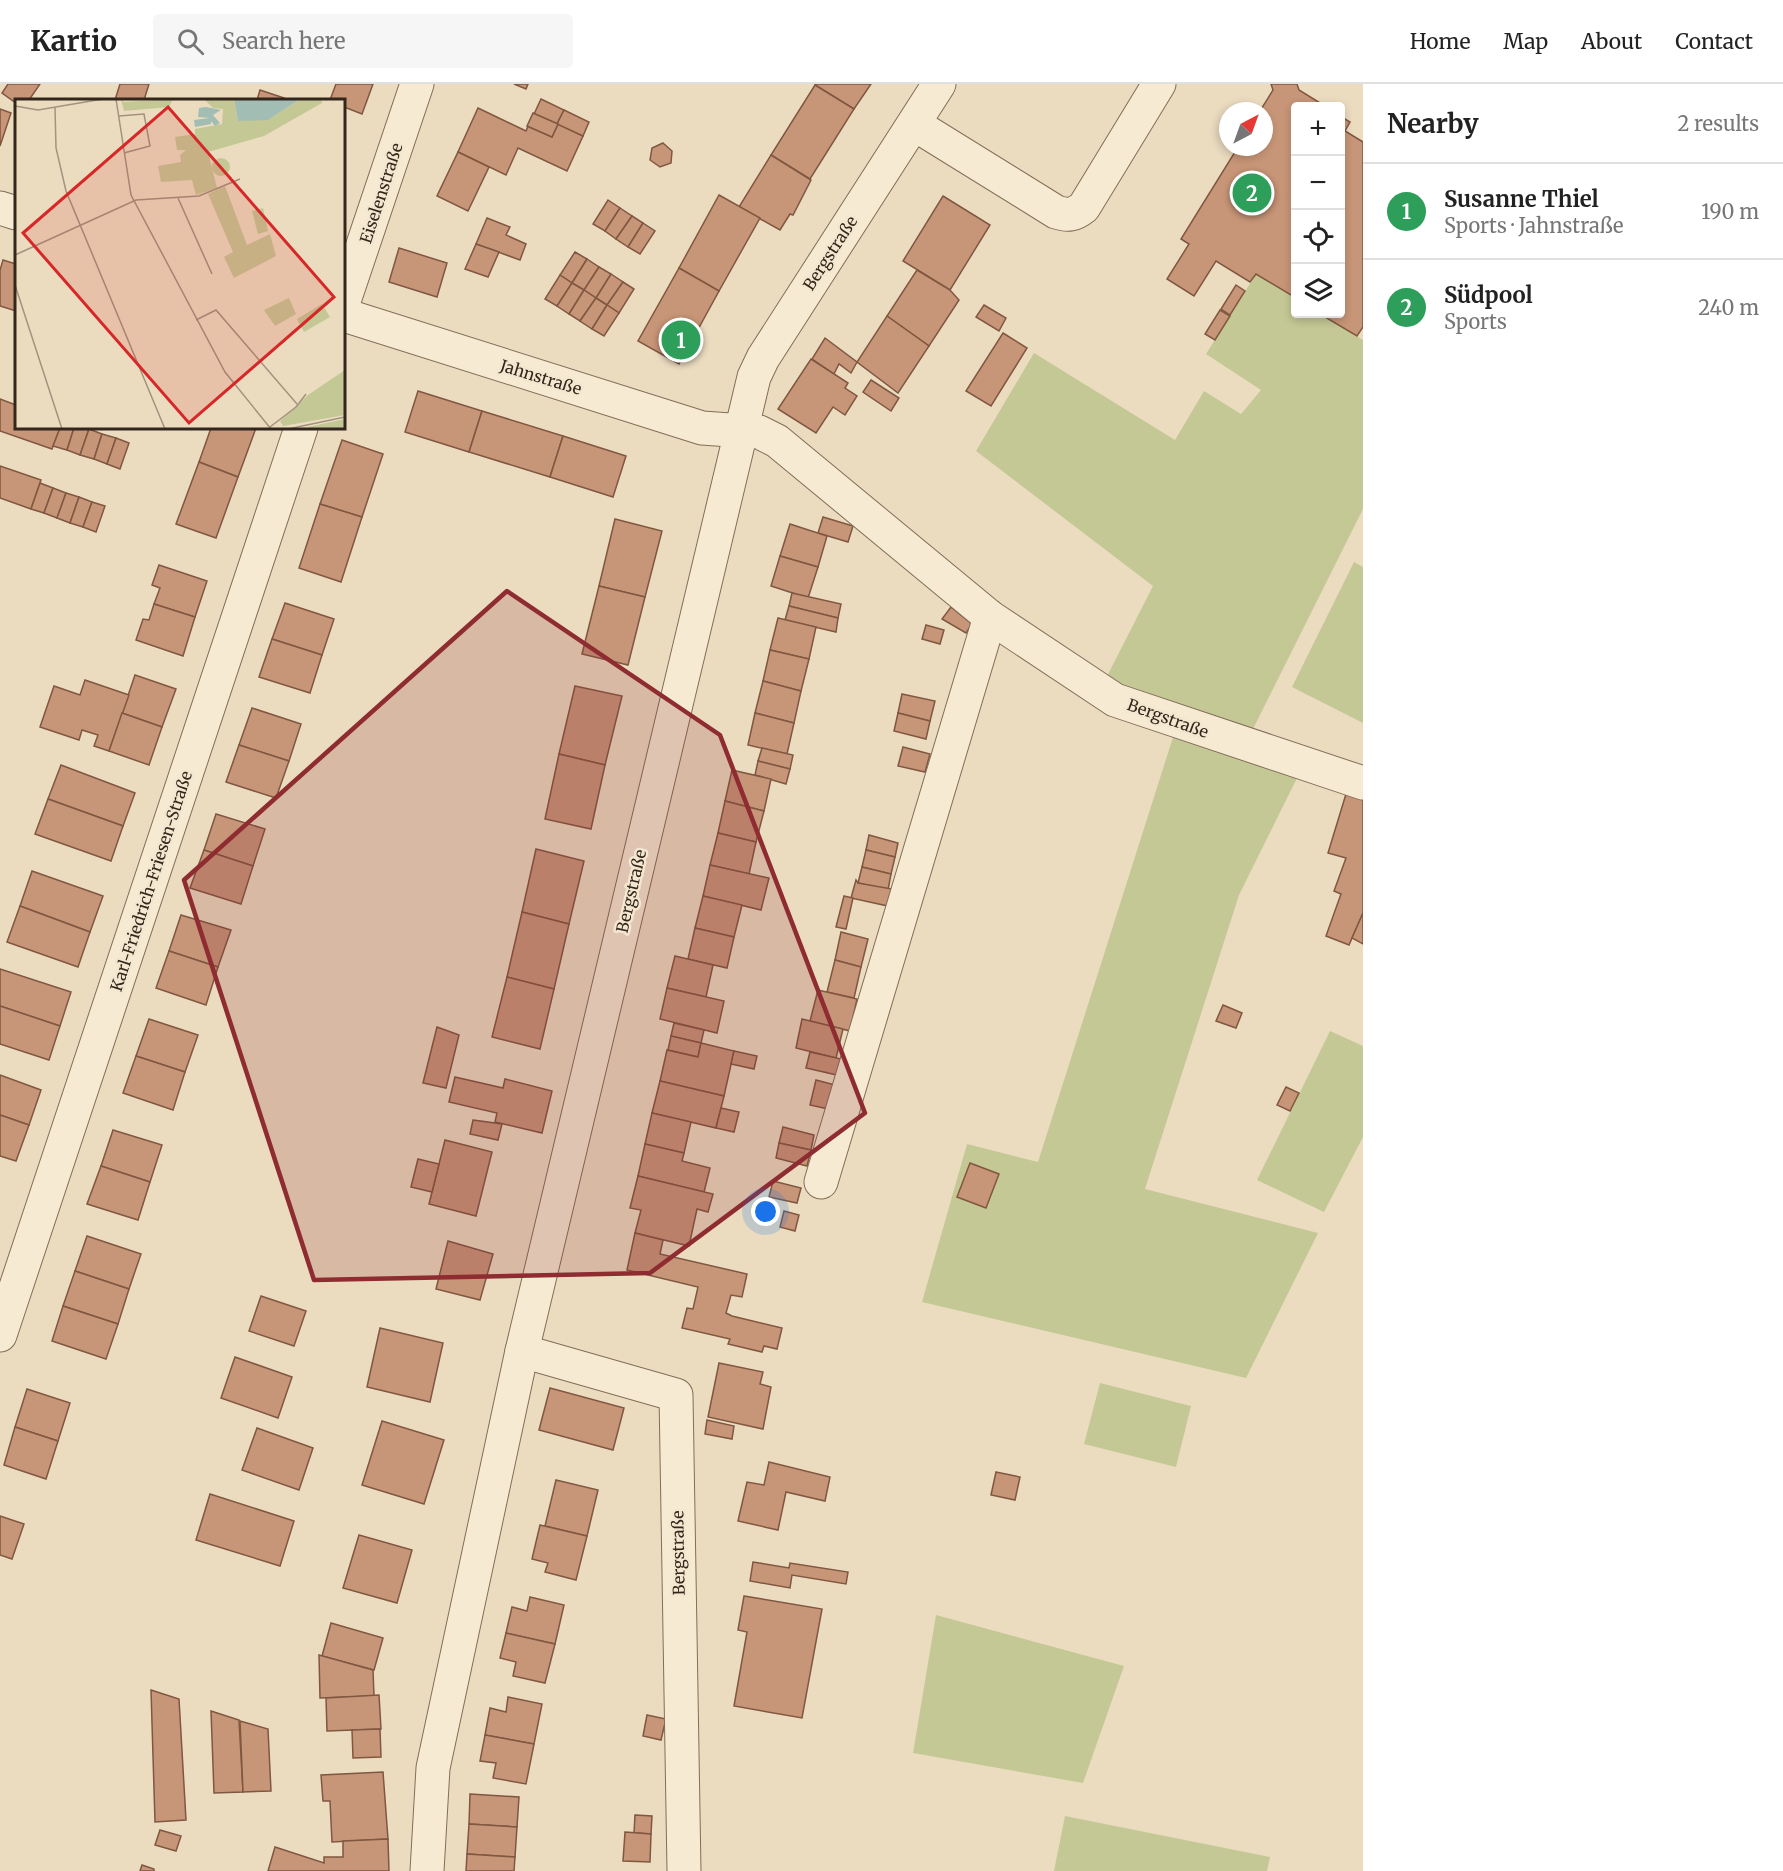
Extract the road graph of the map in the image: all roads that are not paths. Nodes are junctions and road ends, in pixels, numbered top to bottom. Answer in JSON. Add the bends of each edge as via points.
{"nodes":[{"id":1,"x":417,"y":84,"type":"edge"},
{"id":2,"x":939,"y":84,"type":"edge"},
{"id":3,"x":1159,"y":84,"type":"edge"},
{"id":4,"x":914,"y":124,"type":"junction"},
{"id":5,"x":0,"y":208,"type":"edge"},
{"id":6,"x":15,"y":213,"type":"edge"},
{"id":7,"x":345,"y":298,"type":"edge"},
{"id":8,"x":345,"y":315,"type":"edge"},
{"id":9,"x":301,"y":429,"type":"edge"},
{"id":10,"x":740,"y":431,"type":"junction"},
{"id":11,"x":990,"y":617,"type":"junction"},
{"id":12,"x":1363,"y":783,"type":"edge"},
{"id":13,"x":821,"y":1182,"type":"dead end"},
{"id":14,"x":0,"y":1335,"type":"edge"},
{"id":15,"x":522,"y":1351,"type":"junction"},
{"id":16,"x":427,"y":1871,"type":"edge"},
{"id":17,"x":684,"y":1871,"type":"edge"}],
"edges":[{"from":1,"to":7,"type":"street","name":"Eiselenstraße"},
{"from":2,"to":4,"type":"street","name":"Bergstraße"},
{"from":3,"to":4,"type":"street","via":[[1084,207],[1075,214],[1056,212]]},
{"from":4,"to":10,"type":"street","name":"Bergstraße","via":[[763,358]]},
{"from":5,"to":6,"type":"street"},
{"from":8,"to":10,"type":"street","name":"Jahnstraße","via":[[702,428]]},
{"from":9,"to":14,"type":"street","name":"Karl-Friedrich-Friesen-Straße"},
{"from":10,"to":11,"type":"street","name":"Bergstraße","via":[[759,432],[777,441]]},
{"from":10,"to":15,"type":"street","name":"Bergstraße"},
{"from":11,"to":12,"type":"street","name":"Bergstraße","via":[[1115,700]]},
{"from":11,"to":13,"type":"street"},
{"from":15,"to":16,"type":"street","name":"Bergstraße","via":[[434,1768]]},
{"from":15,"to":17,"type":"street","name":"Bergstraße","via":[[676,1395]]}]}
